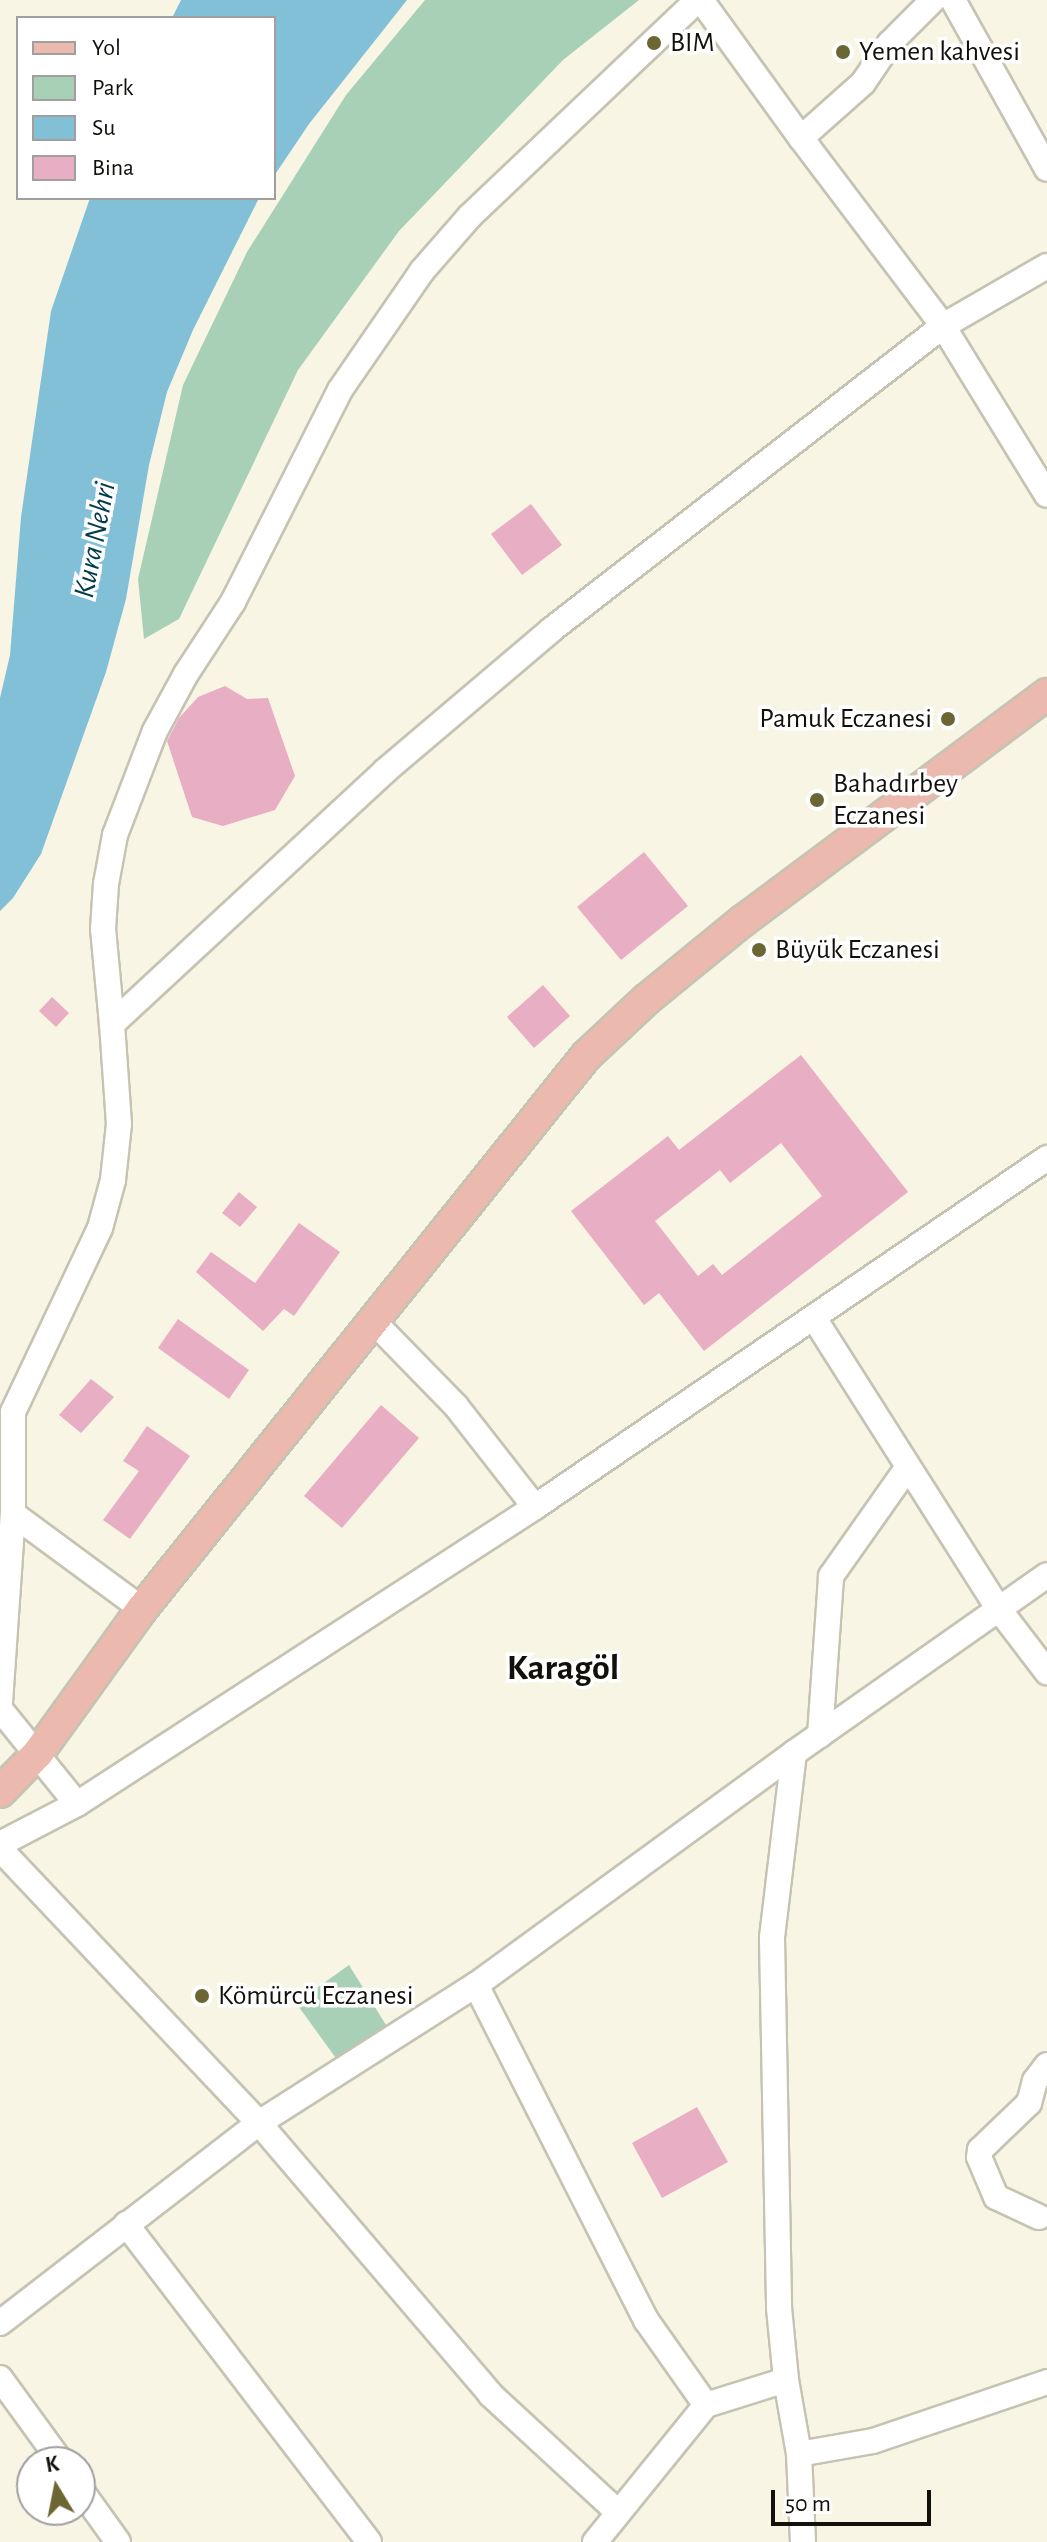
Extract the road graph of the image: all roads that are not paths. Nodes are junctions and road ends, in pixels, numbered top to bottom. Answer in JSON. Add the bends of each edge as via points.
{"nodes":[{"id":1,"x":700,"y":0,"type":"edge"},
{"id":2,"x":933,"y":0,"type":"edge"},
{"id":3,"x":953,"y":0,"type":"edge"},
{"id":4,"x":801,"y":138,"type":"junction"},
{"id":5,"x":1047,"y":169,"type":"edge"},
{"id":6,"x":1047,"y":266,"type":"edge"},
{"id":7,"x":943,"y":326,"type":"junction"},
{"id":8,"x":1047,"y":495,"type":"edge"},
{"id":9,"x":1047,"y":694,"type":"edge"},
{"id":10,"x":112,"y":1024,"type":"junction"},
{"id":11,"x":1047,"y":1158,"type":"edge"},
{"id":12,"x":814,"y":1318,"type":"junction"},
{"id":13,"x":374,"y":1322,"type":"junction"},
{"id":14,"x":908,"y":1467,"type":"junction"},
{"id":15,"x":535,"y":1507,"type":"junction"},
{"id":16,"x":13,"y":1514,"type":"junction"},
{"id":17,"x":1047,"y":1575,"type":"edge"},
{"id":18,"x":998,"y":1608,"type":"junction"},
{"id":19,"x":142,"y":1609,"type":"junction"},
{"id":20,"x":1047,"y":1672,"type":"edge"},
{"id":21,"x":0,"y":1706,"type":"edge"},
{"id":22,"x":820,"y":1735,"type":"junction"},
{"id":23,"x":38,"y":1753,"type":"junction"},
{"id":24,"x":794,"y":1753,"type":"junction"},
{"id":25,"x":0,"y":1792,"type":"edge"},
{"id":26,"x":77,"y":1804,"type":"junction"},
{"id":27,"x":0,"y":1846,"type":"edge"},
{"id":28,"x":476,"y":1985,"type":"junction"},
{"id":29,"x":1047,"y":2065,"type":"edge"},
{"id":30,"x":259,"y":2123,"type":"junction"},
{"id":31,"x":1039,"y":2217,"type":"dead end"},
{"id":32,"x":126,"y":2224,"type":"junction"},
{"id":33,"x":0,"y":2323,"type":"edge"},
{"id":34,"x":0,"y":2378,"type":"edge"},
{"id":35,"x":786,"y":2380,"type":"junction"},
{"id":36,"x":1047,"y":2382,"type":"edge"},
{"id":37,"x":706,"y":2405,"type":"junction"},
{"id":38,"x":49,"y":2446,"type":"edge"},
{"id":39,"x":799,"y":2454,"type":"junction"},
{"id":40,"x":96,"y":2511,"type":"edge"},
{"id":41,"x":618,"y":2512,"type":"junction"},
{"id":42,"x":118,"y":2542,"type":"edge"},
{"id":43,"x":369,"y":2542,"type":"edge"},
{"id":44,"x":595,"y":2542,"type":"edge"},
{"id":45,"x":803,"y":2542,"type":"edge"}],
"edges":[{"from":1,"to":4,"type":"street"},
{"from":1,"to":10,"type":"street","via":[[470,216],[422,271],[340,390],[245,581],[155,731],[115,835],[103,929]]},
{"from":2,"to":4,"type":"street","via":[[890,43],[863,83]]},
{"from":3,"to":5,"type":"street"},
{"from":4,"to":7,"type":"street"},
{"from":6,"to":7,"type":"street"},
{"from":7,"to":8,"type":"street"},
{"from":7,"to":10,"type":"street","via":[[551,630],[385,771]]},
{"from":9,"to":13,"type":"main road","via":[[744,920],[596,1047]]},
{"from":10,"to":16,"type":"street","via":[[119,1124],[113,1180],[100,1228],[13,1412]]},
{"from":11,"to":12,"type":"street"},
{"from":12,"to":14,"type":"street"},
{"from":12,"to":15,"type":"street"},
{"from":13,"to":15,"type":"street","via":[[456,1406]]},
{"from":13,"to":19,"type":"main road"},
{"from":14,"to":18,"type":"street"},
{"from":14,"to":22,"type":"street","via":[[831,1576]]},
{"from":15,"to":26,"type":"street"},
{"from":16,"to":19,"type":"street"},
{"from":16,"to":21,"type":"street"},
{"from":17,"to":18,"type":"street"},
{"from":18,"to":20,"type":"street"},
{"from":18,"to":22,"type":"street"},
{"from":19,"to":23,"type":"main road"},
{"from":21,"to":23,"type":"street"},
{"from":22,"to":24,"type":"street"},
{"from":23,"to":25,"type":"main road"},
{"from":23,"to":26,"type":"street"},
{"from":24,"to":28,"type":"street"},
{"from":24,"to":35,"type":"street","via":[[772,1938],[779,2308]]},
{"from":26,"to":27,"type":"street"},
{"from":27,"to":30,"type":"street"},
{"from":28,"to":30,"type":"street"},
{"from":28,"to":37,"type":"street","via":[[646,2320]]},
{"from":29,"to":31,"type":"street","via":[[1029,2103],[980,2150],[979,2157],[993,2194]]},
{"from":30,"to":32,"type":"street"},
{"from":30,"to":41,"type":"street","via":[[491,2395]]},
{"from":32,"to":33,"type":"street"},
{"from":32,"to":43,"type":"street"},
{"from":34,"to":38,"type":"street"},
{"from":35,"to":37,"type":"street"},
{"from":35,"to":39,"type":"street"},
{"from":36,"to":39,"type":"street","via":[[873,2441]]},
{"from":37,"to":41,"type":"street"},
{"from":39,"to":45,"type":"street"},
{"from":40,"to":42,"type":"street"},
{"from":41,"to":44,"type":"street"}]}
